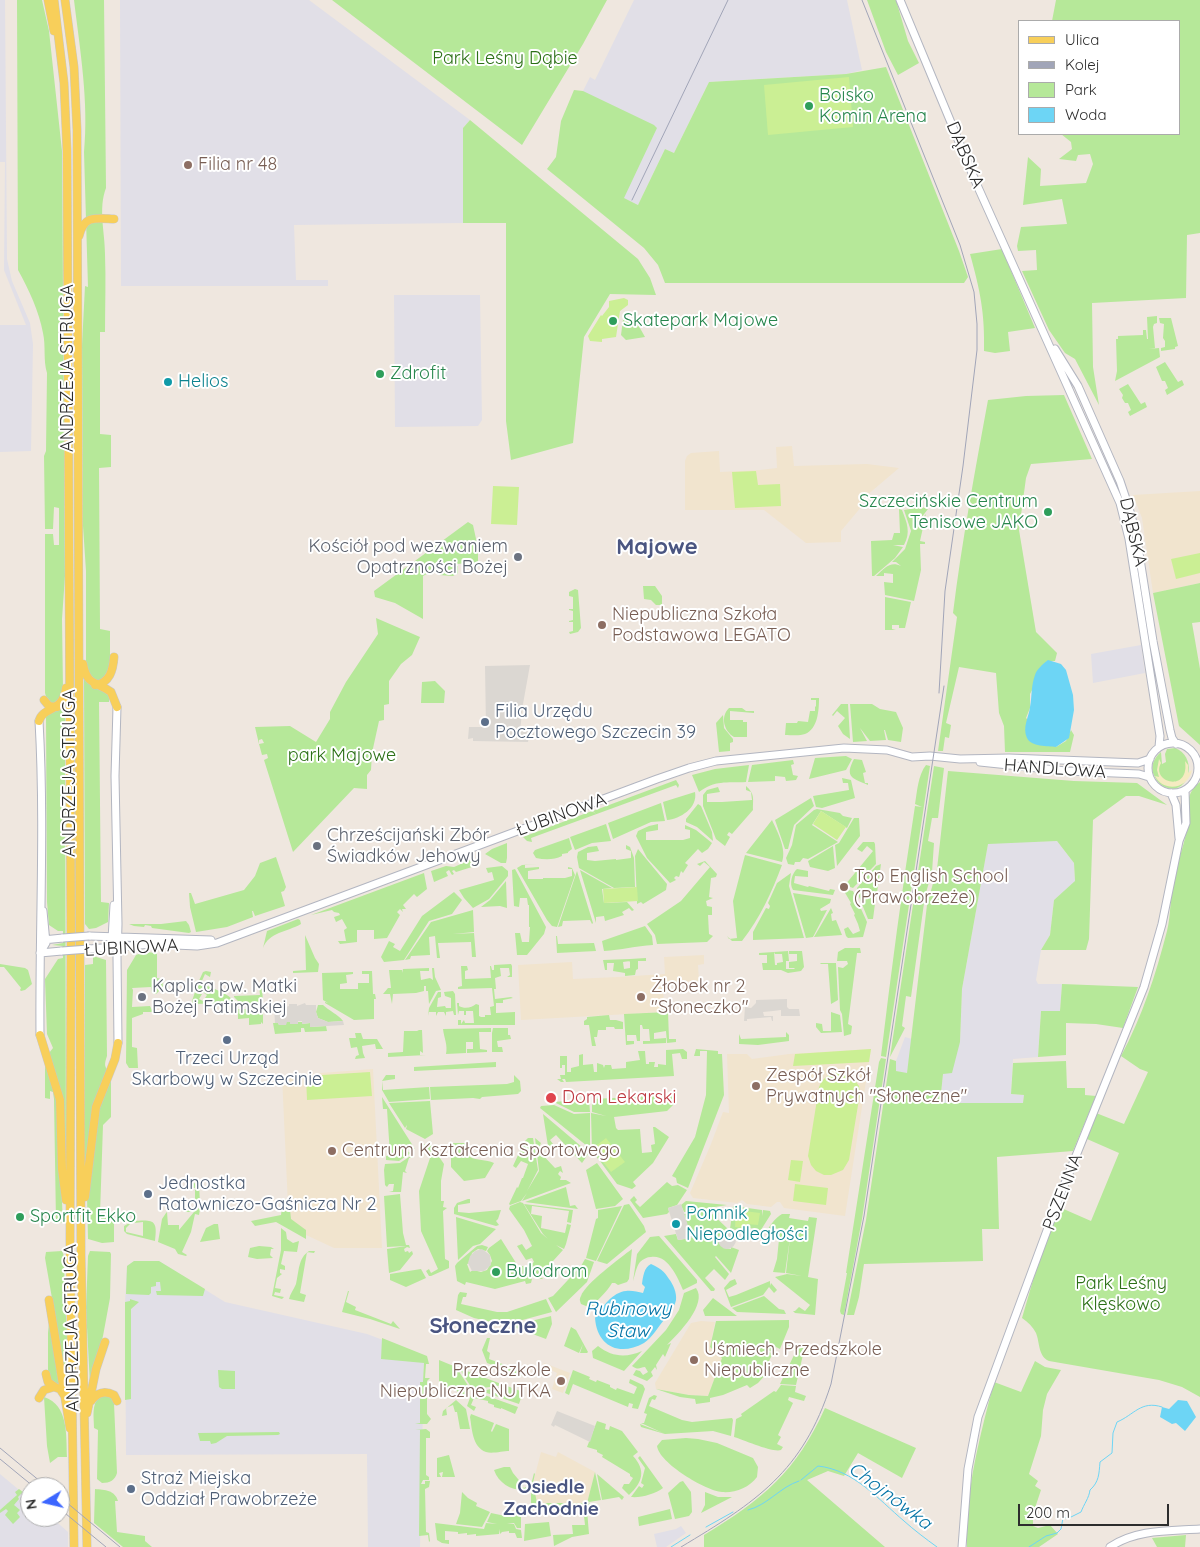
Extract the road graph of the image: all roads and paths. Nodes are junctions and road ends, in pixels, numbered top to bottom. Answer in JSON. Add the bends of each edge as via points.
{"nodes":[{"id":1,"x":48,"y":0,"type":"edge"},
{"id":2,"x":54,"y":0,"type":"edge"},
{"id":3,"x":65,"y":0,"type":"edge"},
{"id":4,"x":70,"y":0,"type":"edge"},
{"id":5,"x":900,"y":0,"type":"edge"},
{"id":6,"x":76,"y":88,"type":"junction"},
{"id":7,"x":65,"y":95,"type":"junction"},
{"id":8,"x":114,"y":219,"type":"dead end"},
{"id":9,"x":78,"y":258,"type":"junction"},
{"id":10,"x":1045,"y":335,"type":"junction"},
{"id":11,"x":80,"y":622,"type":"junction"},
{"id":12,"x":69,"y":631,"type":"junction"},
{"id":13,"x":114,"y":656,"type":"dead end"},
{"id":14,"x":95,"y":685,"type":"junction"},
{"id":15,"x":44,"y":700,"type":"dead end"},
{"id":16,"x":57,"y":707,"type":"junction"},
{"id":17,"x":116,"y":707,"type":"joint"},
{"id":18,"x":39,"y":721,"type":"joint"},
{"id":19,"x":1176,"y":744,"type":"junction"},
{"id":20,"x":1159,"y":747,"type":"junction"},
{"id":21,"x":912,"y":757,"type":"joint"},
{"id":22,"x":960,"y":759,"type":"junction"},
{"id":23,"x":1150,"y":759,"type":"junction"},
{"id":24,"x":1198,"y":761,"type":"edge"},
{"id":25,"x":1149,"y":777,"type":"junction"},
{"id":26,"x":1197,"y":778,"type":"edge"},
{"id":27,"x":1185,"y":790,"type":"junction"},
{"id":28,"x":1171,"y":793,"type":"junction"},
{"id":29,"x":1179,"y":841,"type":"junction"},
{"id":30,"x":115,"y":936,"type":"junction"},
{"id":31,"x":43,"y":940,"type":"junction"},
{"id":32,"x":222,"y":940,"type":"junction"},
{"id":33,"x":117,"y":947,"type":"junction"},
{"id":34,"x":40,"y":953,"type":"junction"},
{"id":35,"x":40,"y":1035,"type":"joint"},
{"id":36,"x":118,"y":1043,"type":"joint"},
{"id":37,"x":70,"y":1244,"type":"junction"},
{"id":38,"x":81,"y":1256,"type":"junction"},
{"id":39,"x":49,"y":1300,"type":"dead end"},
{"id":40,"x":105,"y":1342,"type":"dead end"},
{"id":41,"x":46,"y":1374,"type":"dead end"},
{"id":42,"x":55,"y":1387,"type":"junction"},
{"id":43,"x":39,"y":1398,"type":"dead end"},
{"id":44,"x":66,"y":1400,"type":"junction"},
{"id":45,"x":117,"y":1401,"type":"dead end"},
{"id":46,"x":89,"y":1405,"type":"junction"},
{"id":47,"x":84,"y":1429,"type":"junction"},
{"id":48,"x":74,"y":1447,"type":"junction"},
{"id":49,"x":1200,"y":1528,"type":"edge"},
{"id":50,"x":74,"y":1547,"type":"edge"},
{"id":51,"x":87,"y":1547,"type":"edge"},
{"id":52,"x":962,"y":1547,"type":"edge"},
{"id":53,"x":1110,"y":1547,"type":"edge"}],
"edges":[{"from":1,"to":7,"type":"main road"},
{"from":2,"to":7,"type":"main road","name":"ANDRZEJA STRUGA"},
{"from":3,"to":6,"type":"main road","name":"ANDRZEJA STRUGA"},
{"from":4,"to":6,"type":"main road"},
{"from":5,"to":10,"type":"street","name":"DĄBSKA","via":[[977,185]]},
{"from":6,"to":9,"type":"main road","name":"ANDRZEJA STRUGA"},
{"from":7,"to":12,"type":"main road","name":"ANDRZEJA STRUGA"},
{"from":8,"to":9,"type":"main road","via":[[94,218],[86,222],[80,233]]},
{"from":9,"to":11,"type":"main road","name":"ANDRZEJA STRUGA"},
{"from":10,"to":19,"type":"street","name":"DĄBSKA","via":[[1076,382],[1127,501],[1136,534],[1170,730]]},
{"from":10,"to":20,"type":"street","name":"DĄBSKA","via":[[1125,518],[1160,736]]},
{"from":11,"to":14,"type":"main road","via":[[84,667]]},
{"from":11,"to":38,"type":"main road","name":"ANDRZEJA STRUGA"},
{"from":12,"to":16,"type":"main road","via":[[66,691]]},
{"from":12,"to":37,"type":"main road","name":"ANDRZEJA STRUGA"},
{"from":13,"to":14,"type":"main road","via":[[110,676]]},
{"from":14,"to":17,"type":"main road","via":[[111,692]]},
{"from":15,"to":16,"type":"main road","via":[[49,706]]},
{"from":16,"to":18,"type":"main road","via":[[42,714]]},
{"from":17,"to":30,"type":"street"},
{"from":18,"to":31,"type":"street","name":"ANDRZEJA STRUGA"},
{"from":19,"to":20,"type":"street"},
{"from":19,"to":24,"type":"street","via":[[1187,748]]},
{"from":20,"to":23,"type":"street"},
{"from":21,"to":22,"type":"street","name":"HANDLOWA"},
{"from":21,"to":32,"type":"street","name":"ŁUBINOWA","via":[[889,751],[844,748],[699,765]]},
{"from":22,"to":23,"type":"street","name":"HANDLOWA","via":[[1140,763]]},
{"from":22,"to":25,"type":"street","name":"HANDLOWA"},
{"from":23,"to":25,"type":"street"},
{"from":24,"to":26,"type":"street"},
{"from":25,"to":28,"type":"street","via":[[1158,788]]},
{"from":26,"to":27,"type":"street"},
{"from":27,"to":28,"type":"street"},
{"from":27,"to":29,"type":"street","name":"PSZENNA","via":[[1186,823]]},
{"from":28,"to":29,"type":"street","name":"PSZENNA","via":[[1176,802]]},
{"from":29,"to":52,"type":"street","name":"PSZENNA","via":[[1162,924],[1144,987],[978,1417],[968,1470]]},
{"from":30,"to":31,"type":"street","name":"ŁUBINOWA","bridge":true},
{"from":30,"to":32,"type":"street","name":"ŁUBINOWA"},
{"from":30,"to":33,"type":"street"},
{"from":31,"to":34,"type":"street","name":"ANDRZEJA STRUGA"},
{"from":32,"to":33,"type":"street","name":"ŁUBINOWA","via":[[197,946]]},
{"from":33,"to":34,"type":"street","name":"ŁUBINOWA","bridge":true},
{"from":33,"to":36,"type":"street"},
{"from":34,"to":35,"type":"street","name":"ANDRZEJA STRUGA"},
{"from":35,"to":37,"type":"main road","via":[[59,1097]]},
{"from":36,"to":38,"type":"main road","via":[[95,1112]]},
{"from":37,"to":48,"type":"main road","name":"ANDRZEJA STRUGA"},
{"from":38,"to":47,"type":"main road","name":"ANDRZEJA STRUGA"},
{"from":39,"to":44,"type":"main road"},
{"from":40,"to":46,"type":"main road"},
{"from":41,"to":42,"type":"main road","via":[[47,1381]]},
{"from":42,"to":43,"type":"main road","via":[[47,1389]]},
{"from":42,"to":44,"type":"main road","via":[[62,1391]]},
{"from":44,"to":48,"type":"main road"},
{"from":45,"to":46,"type":"main road","via":[[111,1393],[102,1392]]},
{"from":46,"to":47,"type":"main road"},
{"from":47,"to":51,"type":"main road","name":"ANDRZEJA STRUGA"},
{"from":48,"to":50,"type":"main road","name":"ANDRZEJA STRUGA"},
{"from":49,"to":53,"type":"street","via":[[1139,1534]]}]}
